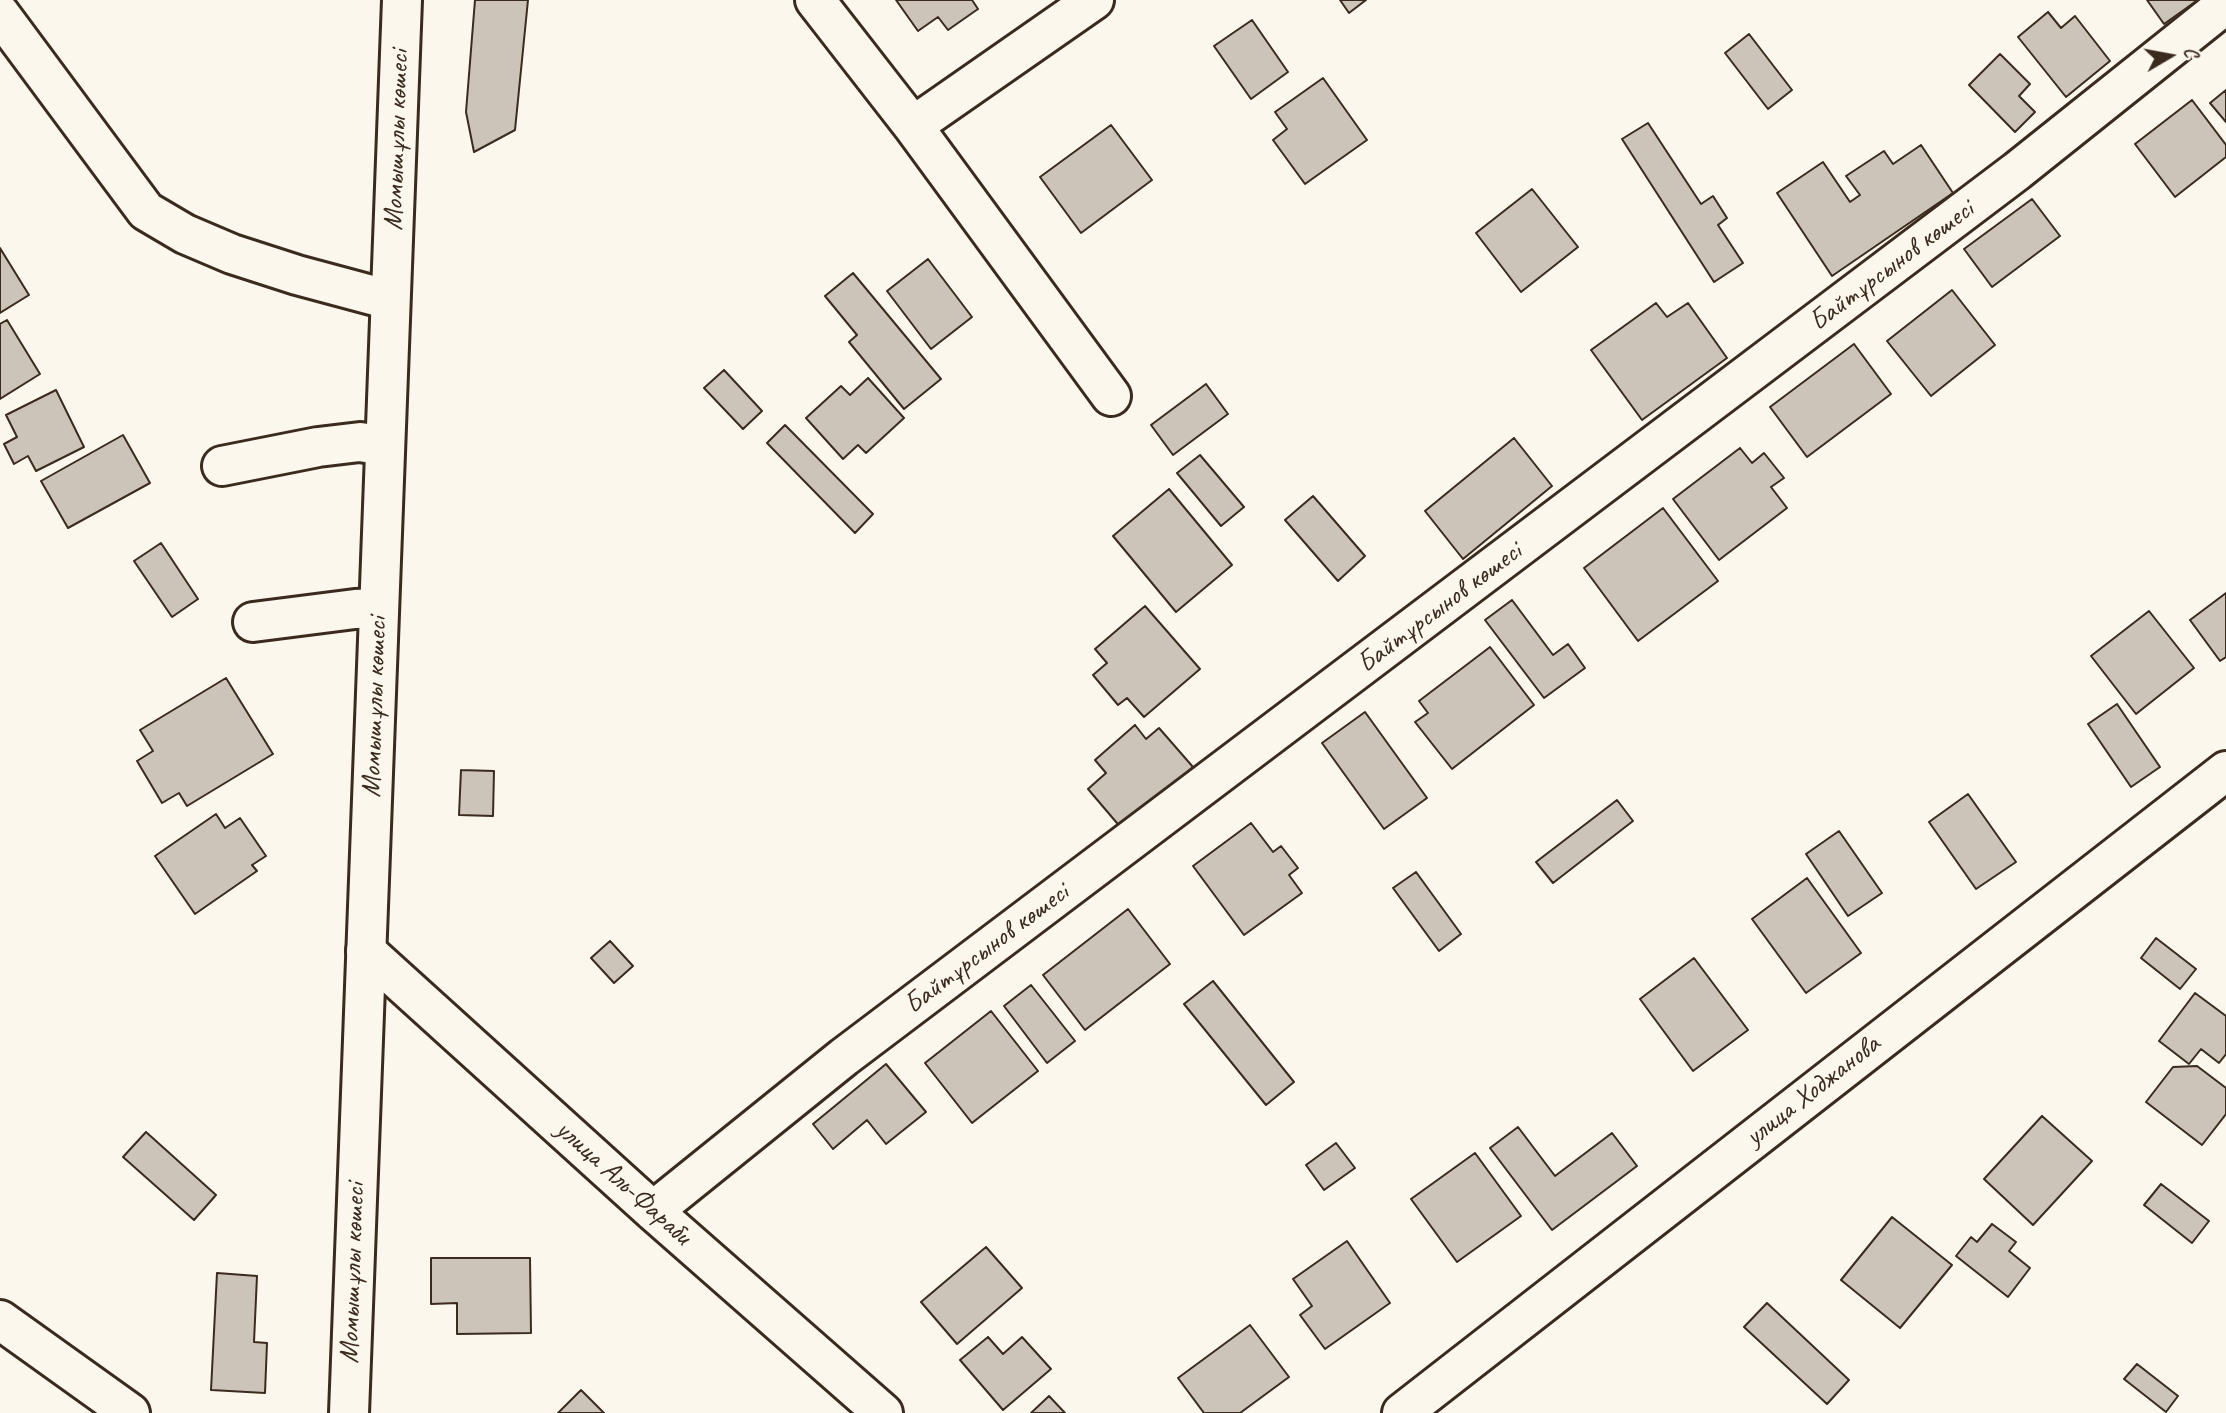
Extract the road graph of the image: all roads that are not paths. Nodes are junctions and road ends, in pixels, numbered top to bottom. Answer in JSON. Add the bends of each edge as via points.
{"nodes":[{"id":1,"x":402,"y":0,"type":"edge"},
{"id":2,"x":815,"y":0,"type":"edge"},
{"id":3,"x":1094,"y":0,"type":"edge"},
{"id":4,"x":2226,"y":4,"type":"edge"},
{"id":5,"x":0,"y":14,"type":"edge"},
{"id":6,"x":913,"y":126,"type":"junction"},
{"id":7,"x":390,"y":300,"type":"junction"},
{"id":8,"x":1111,"y":396,"type":"dead end"},
{"id":9,"x":384,"y":446,"type":"junction"},
{"id":10,"x":222,"y":466,"type":"dead end"},
{"id":11,"x":379,"y":608,"type":"junction"},
{"id":12,"x":253,"y":622,"type":"dead end"},
{"id":13,"x":2226,"y":771,"type":"edge"},
{"id":14,"x":366,"y":951,"type":"junction"},
{"id":15,"x":653,"y":1211,"type":"junction"},
{"id":16,"x":0,"y":1320,"type":"edge"},
{"id":17,"x":130,"y":1413,"type":"edge"},
{"id":18,"x":349,"y":1413,"type":"edge"},
{"id":19,"x":883,"y":1413,"type":"edge"},
{"id":20,"x":1402,"y":1413,"type":"edge"}],
"edges":[{"from":1,"to":7,"type":"street","name":"Момышұлы көшесі"},
{"from":2,"to":6,"type":"street"},
{"from":3,"to":6,"type":"street"},
{"from":4,"to":15,"type":"street","name":"Байтұрсынов көшесі","via":[[2017,171],[844,1057]]},
{"from":5,"to":7,"type":"street","via":[[146,211],[232,254]]},
{"from":6,"to":8,"type":"street"},
{"from":7,"to":9,"type":"street","name":"Момышұлы көшесі"},
{"from":9,"to":10,"type":"street","via":[[360,442],[318,447]]},
{"from":9,"to":11,"type":"street","name":"Момышұлы көшесі"},
{"from":11,"to":12,"type":"street"},
{"from":11,"to":14,"type":"street","name":"Момышұлы көшесі"},
{"from":13,"to":20,"type":"street","name":"улица Ходжанова"},
{"from":14,"to":15,"type":"street","name":"улица Аль-Фараби"},
{"from":14,"to":18,"type":"street","name":"Момышұлы көшесі"},
{"from":15,"to":19,"type":"street","name":"улица Аль-Фараби"},
{"from":16,"to":17,"type":"street"}]}
